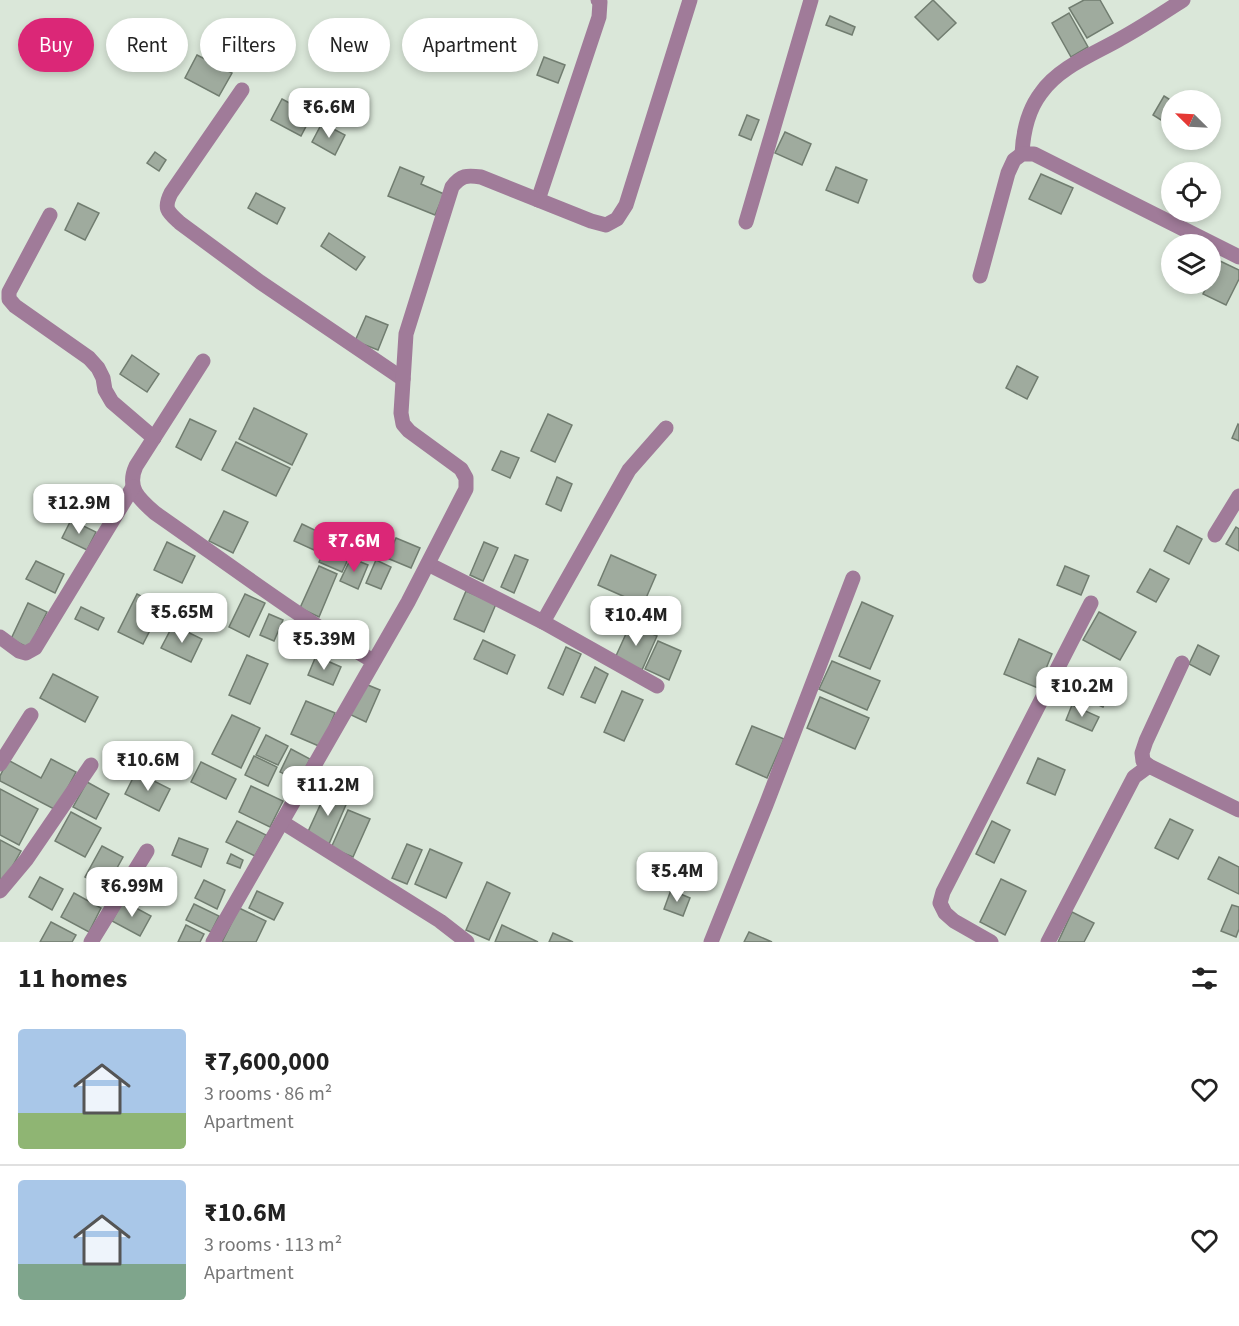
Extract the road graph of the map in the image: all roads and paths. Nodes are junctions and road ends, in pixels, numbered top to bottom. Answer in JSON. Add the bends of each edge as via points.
{"nodes":[{"id":1,"x":598,"y":0,"type":"edge"},
{"id":2,"x":690,"y":0,"type":"edge"},
{"id":3,"x":811,"y":0,"type":"edge"},
{"id":4,"x":1183,"y":0,"type":"edge"},
{"id":5,"x":242,"y":90,"type":"dead end"},
{"id":6,"x":1022,"y":154,"type":"junction"},
{"id":7,"x":538,"y":200,"type":"junction"},
{"id":8,"x":50,"y":215,"type":"dead end"},
{"id":9,"x":746,"y":222,"type":"dead end"},
{"id":10,"x":1239,"y":257,"type":"edge"},
{"id":11,"x":980,"y":276,"type":"dead end"},
{"id":12,"x":203,"y":361,"type":"dead end"},
{"id":13,"x":403,"y":379,"type":"junction"},
{"id":14,"x":666,"y":428,"type":"dead end"},
{"id":15,"x":154,"y":438,"type":"junction"},
{"id":16,"x":133,"y":487,"type":"junction"},
{"id":17,"x":1239,"y":496,"type":"edge"},
{"id":18,"x":1215,"y":535,"type":"dead end"},
{"id":19,"x":428,"y":564,"type":"junction"},
{"id":20,"x":853,"y":578,"type":"dead end"},
{"id":21,"x":1090,"y":603,"type":"dead end"},
{"id":22,"x":543,"y":622,"type":"junction"},
{"id":23,"x":0,"y":637,"type":"edge"},
{"id":24,"x":372,"y":661,"type":"junction"},
{"id":25,"x":1182,"y":663,"type":"dead end"},
{"id":26,"x":657,"y":686,"type":"dead end"},
{"id":27,"x":31,"y":715,"type":"dead end"},
{"id":28,"x":0,"y":764,"type":"edge"},
{"id":29,"x":91,"y":765,"type":"dead end"},
{"id":30,"x":1149,"y":766,"type":"junction"},
{"id":31,"x":1239,"y":810,"type":"edge"},
{"id":32,"x":282,"y":822,"type":"junction"},
{"id":33,"x":147,"y":851,"type":"dead end"},
{"id":34,"x":0,"y":891,"type":"edge"},
{"id":35,"x":91,"y":942,"type":"edge"},
{"id":36,"x":213,"y":942,"type":"edge"},
{"id":37,"x":467,"y":942,"type":"edge"},
{"id":38,"x":711,"y":942,"type":"edge"},
{"id":39,"x":991,"y":942,"type":"edge"},
{"id":40,"x":1048,"y":942,"type":"edge"}],
"edges":[{"from":1,"to":7,"type":"street","via":[[599,16]]},
{"from":2,"to":7,"type":"street","via":[[626,205],[618,219],[606,225]]},
{"from":3,"to":9,"type":"street"},
{"from":4,"to":6,"type":"street","via":[[1064,71],[1049,84],[1026,123]]},
{"from":5,"to":13,"type":"street","via":[[171,193],[166,203],[168,212],[260,282]]},
{"from":6,"to":10,"type":"street","via":[[1034,154]]},
{"from":6,"to":11,"type":"street","via":[[1008,173]]},
{"from":7,"to":13,"type":"street","via":[[481,177],[467,175],[452,187],[406,334]]},
{"from":8,"to":15,"type":"street","via":[[9,292],[9,299],[89,358],[98,368],[111,402]]},
{"from":12,"to":15,"type":"street"},
{"from":13,"to":19,"type":"street","via":[[403,424],[461,469],[466,478],[466,489]]},
{"from":14,"to":22,"type":"street","via":[[629,470]]},
{"from":15,"to":16,"type":"street","via":[[131,476]]},
{"from":16,"to":23,"type":"street","via":[[35,648],[26,653],[19,651]]},
{"from":16,"to":24,"type":"street","via":[[155,513],[272,597]]},
{"from":17,"to":18,"type":"street"},
{"from":19,"to":22,"type":"street"},
{"from":19,"to":24,"type":"street"},
{"from":20,"to":38,"type":"street"},
{"from":21,"to":39,"type":"street","via":[[943,892],[940,903],[945,913]]},
{"from":22,"to":26,"type":"street"},
{"from":24,"to":32,"type":"street"},
{"from":25,"to":30,"type":"street","via":[[1142,753]]},
{"from":27,"to":28,"type":"street"},
{"from":29,"to":34,"type":"street"},
{"from":30,"to":31,"type":"street"},
{"from":30,"to":40,"type":"street","via":[[1134,777]]},
{"from":32,"to":36,"type":"street"},
{"from":32,"to":37,"type":"street"},
{"from":33,"to":35,"type":"street"}]}
